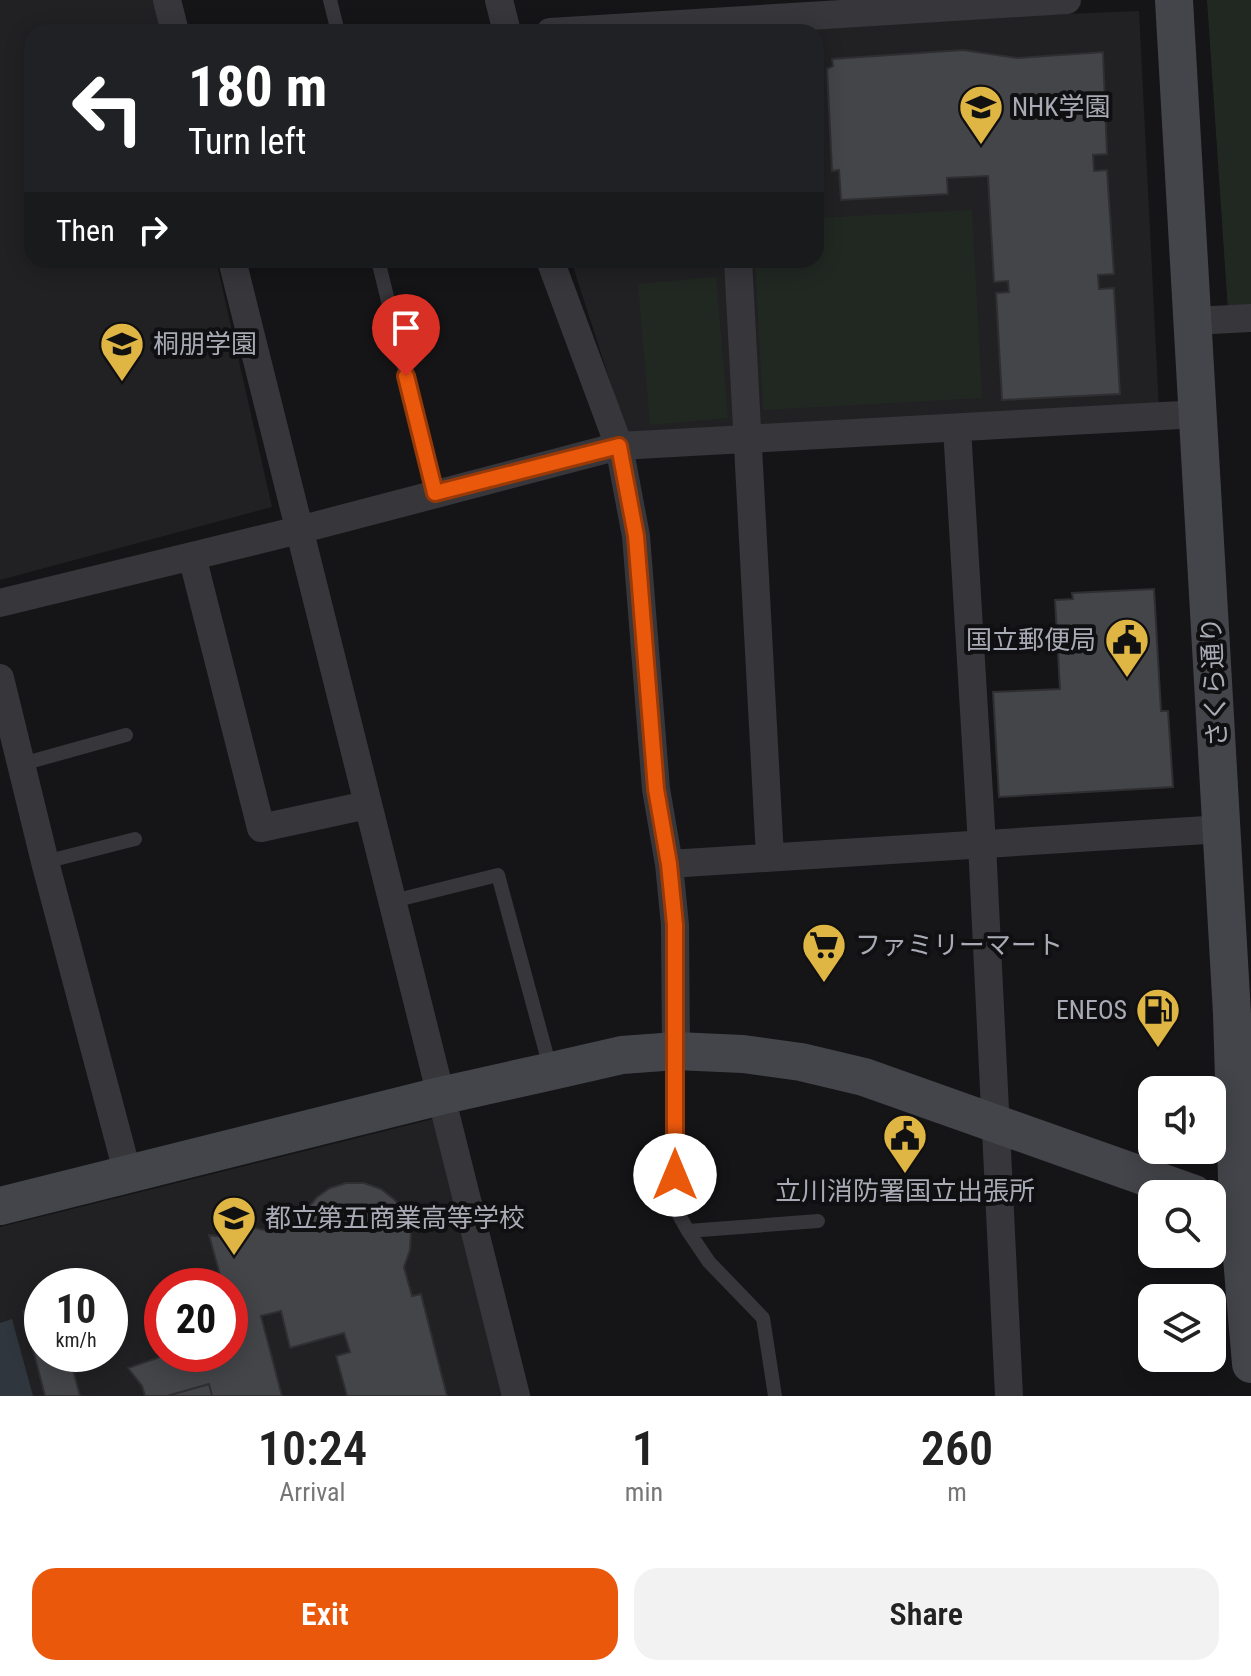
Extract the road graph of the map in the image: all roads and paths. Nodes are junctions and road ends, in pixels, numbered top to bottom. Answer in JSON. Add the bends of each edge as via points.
{"nodes":[{"id":1,"x":167,"y":0,"type":"edge"},
{"id":2,"x":330,"y":0,"type":"edge"},
{"id":3,"x":499,"y":0,"type":"edge"},
{"id":4,"x":506,"y":0,"type":"edge"},
{"id":5,"x":1067,"y":0,"type":"edge"},
{"id":6,"x":1174,"y":0,"type":"edge"},
{"id":7,"x":933,"y":4,"type":"edge"},
{"id":8,"x":725,"y":18,"type":"edge"},
{"id":9,"x":173,"y":24,"type":"edge"},
{"id":10,"x":336,"y":24,"type":"edge"},
{"id":11,"x":505,"y":24,"type":"edge"},
{"id":12,"x":507,"y":24,"type":"edge"},
{"id":13,"x":650,"y":24,"type":"edge"},
{"id":14,"x":234,"y":268,"type":"edge"},
{"id":15,"x":380,"y":268,"type":"edge"},
{"id":16,"x":553,"y":268,"type":"edge"},
{"id":17,"x":738,"y":268,"type":"edge"},
{"id":18,"x":1251,"y":318,"type":"edge"},
{"id":19,"x":1193,"y":321,"type":"junction"},
{"id":20,"x":1199,"y":414,"type":"junction"},
{"id":21,"x":957,"y":428,"type":"junction"},
{"id":22,"x":748,"y":439,"type":"junction"},
{"id":23,"x":619,"y":446,"type":"junction"},
{"id":24,"x":435,"y":493,"type":"junction"},
{"id":25,"x":299,"y":530,"type":"junction"},
{"id":26,"x":192,"y":556,"type":"junction"},
{"id":27,"x":0,"y":603,"type":"edge"},
{"id":28,"x":0,"y":678,"type":"edge"},
{"id":29,"x":126,"y":735,"type":"dead end"},
{"id":30,"x":22,"y":764,"type":"junction"},
{"id":31,"x":367,"y":805,"type":"junction"},
{"id":32,"x":1222,"y":829,"type":"junction"},
{"id":33,"x":135,"y":839,"type":"dead end"},
{"id":34,"x":982,"y":844,"type":"junction"},
{"id":35,"x":770,"y":857,"type":"junction"},
{"id":36,"x":45,"y":862,"type":"junction"},
{"id":37,"x":669,"y":864,"type":"junction"},
{"id":38,"x":393,"y":901,"type":"junction"},
{"id":39,"x":1242,"y":1014,"type":"edge"},
{"id":40,"x":676,"y":1051,"type":"junction"},
{"id":41,"x":552,"y":1071,"type":"junction"},
{"id":42,"x":440,"y":1096,"type":"junction"},
{"id":43,"x":995,"y":1125,"type":"junction"},
{"id":44,"x":128,"y":1175,"type":"junction"},
{"id":45,"x":1154,"y":1180,"type":"edge"},
{"id":46,"x":0,"y":1206,"type":"edge"},
{"id":47,"x":1234,"y":1209,"type":"edge"},
{"id":48,"x":818,"y":1221,"type":"dead end"},
{"id":49,"x":688,"y":1231,"type":"junction"},
{"id":50,"x":1251,"y":1364,"type":"edge"},
{"id":51,"x":516,"y":1396,"type":"edge"},
{"id":52,"x":775,"y":1396,"type":"edge"},
{"id":53,"x":1009,"y":1396,"type":"edge"}],
"edges":[{"from":1,"to":9,"type":"street"},
{"from":2,"to":10,"type":"lane"},
{"from":3,"to":11,"type":"street"},
{"from":4,"to":12,"type":"street"},
{"from":5,"to":7,"type":"street"},
{"from":6,"to":19,"type":"street","name":"さくら通り"},
{"from":7,"to":8,"type":"street"},
{"from":8,"to":13,"type":"street"},
{"from":14,"to":25,"type":"street"},
{"from":15,"to":24,"type":"lane"},
{"from":16,"to":23,"type":"street"},
{"from":17,"to":22,"type":"street"},
{"from":18,"to":19,"type":"street"},
{"from":19,"to":20,"type":"street","name":"さくら通り"},
{"from":20,"to":21,"type":"street"},
{"from":20,"to":32,"type":"street","name":"さくら通り"},
{"from":21,"to":22,"type":"street"},
{"from":21,"to":34,"type":"street"},
{"from":22,"to":23,"type":"street"},
{"from":22,"to":35,"type":"street"},
{"from":23,"to":24,"type":"street"},
{"from":23,"to":37,"type":"street","via":[[636,536],[656,789]]},
{"from":24,"to":25,"type":"street"},
{"from":25,"to":26,"type":"street"},
{"from":25,"to":31,"type":"street"},
{"from":26,"to":27,"type":"street"},
{"from":26,"to":31,"type":"street","via":[[261,828]]},
{"from":28,"to":30,"type":"street"},
{"from":29,"to":30,"type":"lane"},
{"from":30,"to":36,"type":"street"},
{"from":31,"to":38,"type":"street"},
{"from":32,"to":34,"type":"street"},
{"from":32,"to":39,"type":"street","name":"さくら通り"},
{"from":33,"to":36,"type":"lane"},
{"from":34,"to":35,"type":"street"},
{"from":34,"to":43,"type":"street"},
{"from":35,"to":37,"type":"street"},
{"from":36,"to":44,"type":"street"},
{"from":37,"to":40,"type":"street"},
{"from":38,"to":41,"type":"lane","via":[[498,875]]},
{"from":38,"to":42,"type":"street"},
{"from":39,"to":47,"type":"street","name":"さくら通り"},
{"from":40,"to":41,"type":"street","via":[[622,1055]]},
{"from":40,"to":43,"type":"street","via":[[801,1062],[864,1077]]},
{"from":40,"to":49,"type":"lane","via":[[674,1206]]},
{"from":41,"to":42,"type":"street"},
{"from":42,"to":44,"type":"street"},
{"from":42,"to":51,"type":"street"},
{"from":43,"to":45,"type":"street"},
{"from":43,"to":53,"type":"street"},
{"from":44,"to":46,"type":"street"},
{"from":47,"to":50,"type":"street","name":"さくら通り"},
{"from":48,"to":49,"type":"lane"},
{"from":49,"to":52,"type":"lane","via":[[709,1262],[763,1318]]}]}
